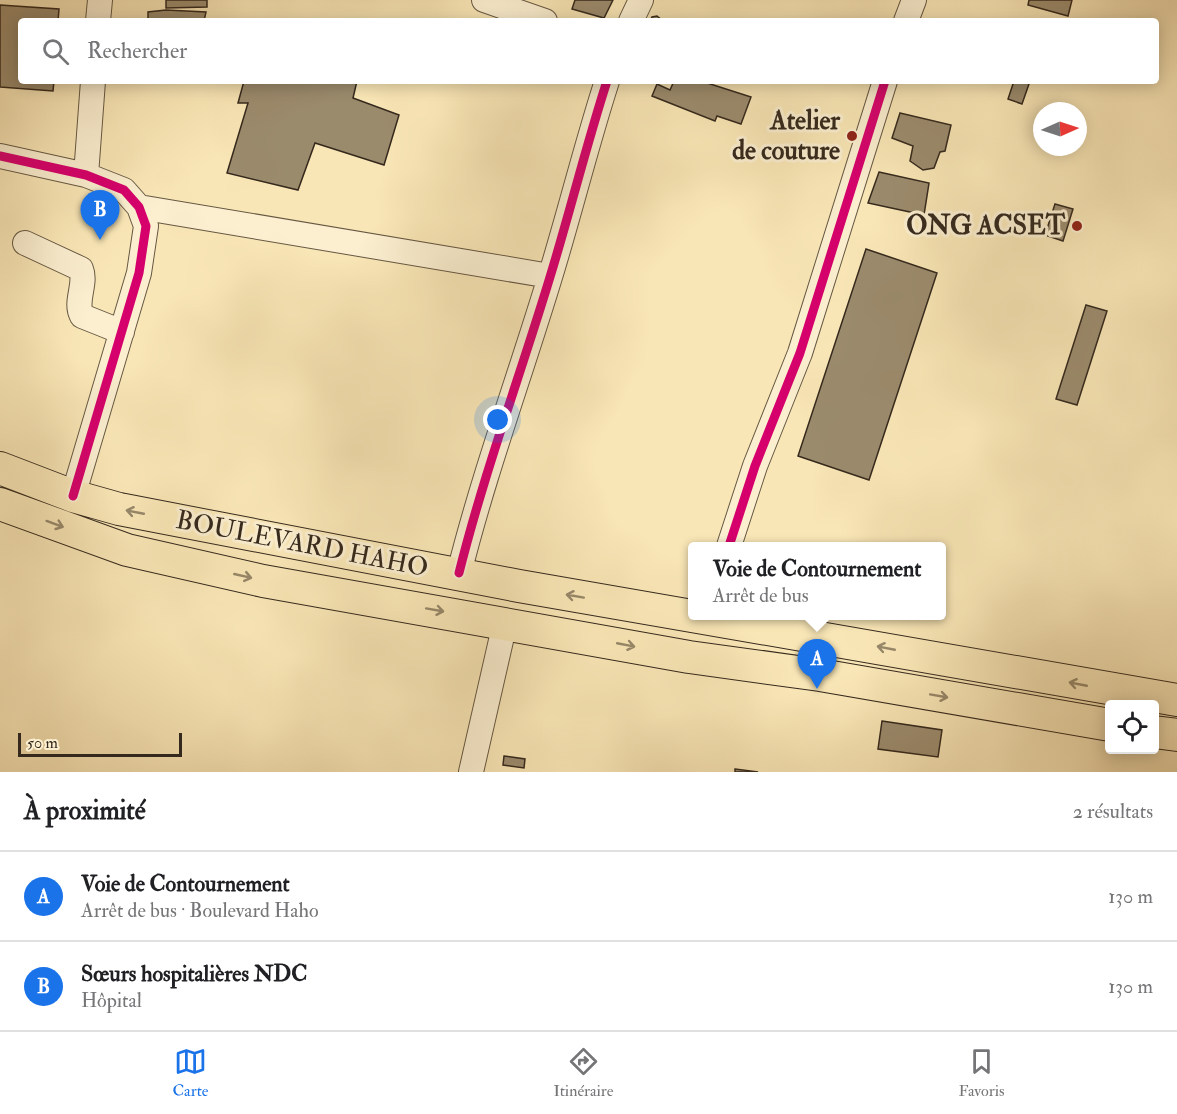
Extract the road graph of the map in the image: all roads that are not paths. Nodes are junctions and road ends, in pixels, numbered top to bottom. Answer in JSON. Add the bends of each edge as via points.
{"nodes":[{"id":1,"x":100,"y":0,"type":"edge"},
{"id":2,"x":484,"y":0,"type":"edge"},
{"id":3,"x":641,"y":0,"type":"edge"},
{"id":4,"x":914,"y":0,"type":"edge"},
{"id":5,"x":98,"y":18,"type":"edge"},
{"id":6,"x":536,"y":18,"type":"edge"},
{"id":7,"x":632,"y":18,"type":"edge"},
{"id":8,"x":907,"y":18,"type":"edge"},
{"id":9,"x":93,"y":84,"type":"edge"},
{"id":10,"x":607,"y":84,"type":"edge"},
{"id":11,"x":884,"y":84,"type":"edge"},
{"id":12,"x":0,"y":156,"type":"edge"},
{"id":13,"x":86,"y":175,"type":"junction"},
{"id":14,"x":139,"y":207,"type":"junction"},
{"id":15,"x":26,"y":243,"type":"dead end"},
{"id":16,"x":550,"y":276,"type":"junction"},
{"id":17,"x":122,"y":332,"type":"junction"},
{"id":18,"x":0,"y":468,"type":"edge"},
{"id":19,"x":73,"y":496,"type":"junction"},
{"id":20,"x":0,"y":504,"type":"edge"},
{"id":21,"x":730,"y":542,"type":"edge"},
{"id":22,"x":459,"y":573,"type":"junction"},
{"id":23,"x":688,"y":614,"type":"edge"},
{"id":24,"x":724,"y":620,"type":"edge"},
{"id":25,"x":505,"y":622,"type":"junction"},
{"id":26,"x":1177,"y":700,"type":"edge"},
{"id":27,"x":1105,"y":724,"type":"edge"},
{"id":28,"x":1159,"y":733,"type":"edge"},
{"id":29,"x":1177,"y":735,"type":"edge"},
{"id":30,"x":471,"y":772,"type":"edge"}],
"edges":[{"from":1,"to":5,"type":"street"},
{"from":2,"to":6,"type":"street"},
{"from":3,"to":7,"type":"street"},
{"from":4,"to":8,"type":"street"},
{"from":9,"to":13,"type":"street"},
{"from":10,"to":16,"type":"street"},
{"from":11,"to":21,"type":"street","via":[[804,343],[755,466]]},
{"from":12,"to":13,"type":"street"},
{"from":13,"to":14,"type":"street","via":[[124,190]]},
{"from":14,"to":16,"type":"street"},
{"from":14,"to":17,"type":"street","via":[[146,226],[139,273]]},
{"from":15,"to":17,"type":"street","via":[[81,269],[82,315]]},
{"from":16,"to":22,"type":"street"},
{"from":17,"to":19,"type":"street"},
{"from":18,"to":19,"type":"main road","name":"BOULEVARD HAHO"},
{"from":22,"to":19,"type":"main road","name":"BOULEVARD HAHO","one_way":true,"via":[[118,509]]},
{"from":20,"to":25,"type":"main road","name":"BOULEVARD HAHO","one_way":true,"via":[[127,550],[263,581]]},
{"from":23,"to":22,"type":"main road","name":"BOULEVARD HAHO","one_way":true},
{"from":26,"to":24,"type":"main road","name":"BOULEVARD HAHO","one_way":true},
{"from":25,"to":27,"type":"main road","name":"BOULEVARD HAHO","one_way":true,"via":[[689,657],[820,675]]},
{"from":25,"to":30,"type":"street"},
{"from":28,"to":29,"type":"main road"}]}
